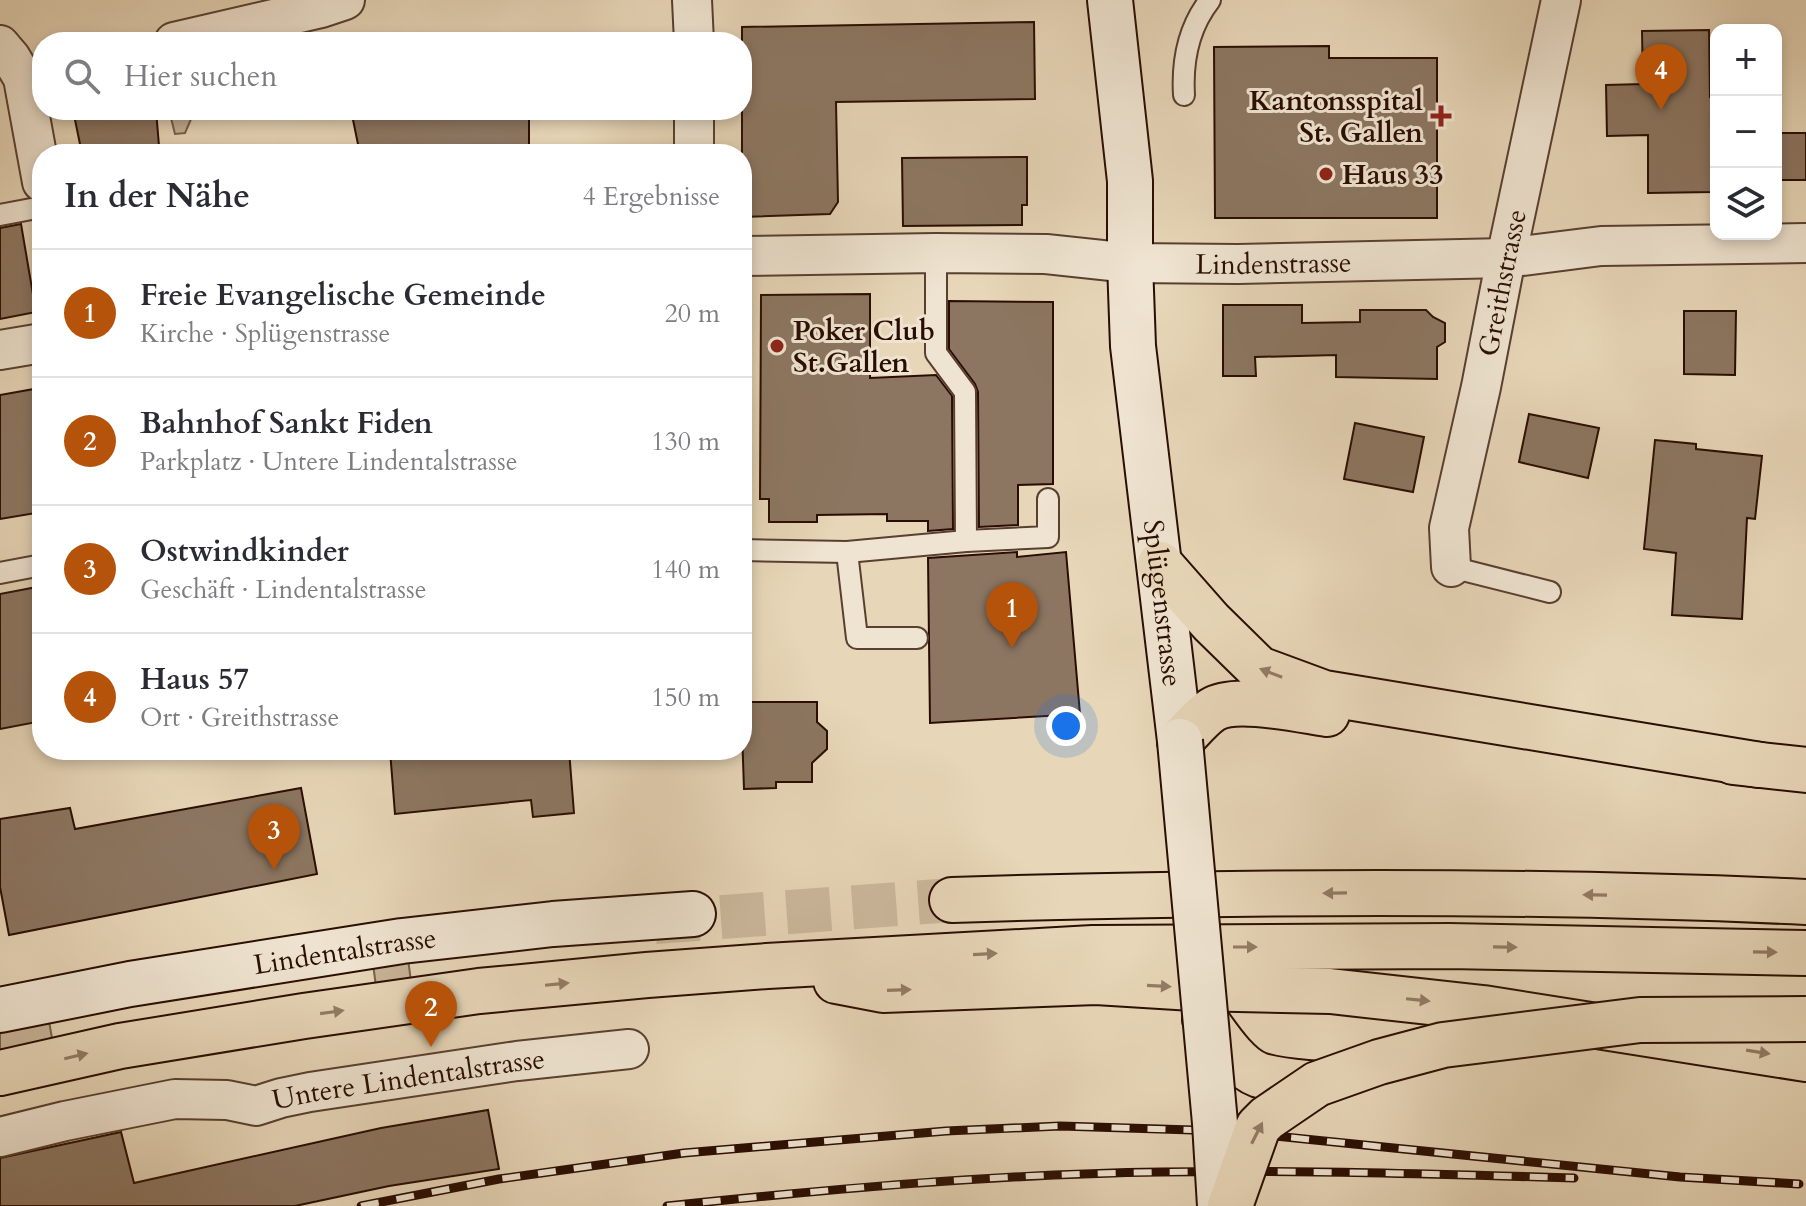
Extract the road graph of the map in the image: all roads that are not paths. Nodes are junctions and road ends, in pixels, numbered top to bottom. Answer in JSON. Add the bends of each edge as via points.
{"nodes":[{"id":1,"x":345,"y":0,"type":"edge"},
{"id":2,"x":692,"y":0,"type":"edge"},
{"id":3,"x":1110,"y":0,"type":"edge"},
{"id":4,"x":1210,"y":0,"type":"edge"},
{"id":5,"x":1561,"y":0,"type":"edge"},
{"id":6,"x":217,"y":32,"type":"edge"},
{"id":7,"x":694,"y":32,"type":"edge"},
{"id":8,"x":0,"y":45,"type":"edge"},
{"id":9,"x":32,"y":74,"type":"edge"},
{"id":10,"x":1184,"y":95,"type":"dead end"},
{"id":11,"x":37,"y":120,"type":"edge"},
{"id":12,"x":694,"y":120,"type":"edge"},
{"id":13,"x":39,"y":144,"type":"edge"},
{"id":14,"x":694,"y":144,"type":"edge"},
{"id":15,"x":32,"y":209,"type":"edge"},
{"id":16,"x":0,"y":215,"type":"edge"},
{"id":17,"x":1806,"y":243,"type":"edge"},
{"id":18,"x":936,"y":253,"type":"junction"},
{"id":19,"x":752,"y":256,"type":"edge"},
{"id":20,"x":1506,"y":258,"type":"junction"},
{"id":21,"x":1130,"y":263,"type":"junction"},
{"id":22,"x":32,"y":345,"type":"edge"},
{"id":23,"x":0,"y":350,"type":"edge"},
{"id":24,"x":1048,"y":499,"type":"dead end"},
{"id":25,"x":966,"y":541,"type":"junction"},
{"id":26,"x":752,"y":550,"type":"edge"},
{"id":27,"x":847,"y":552,"type":"junction"},
{"id":28,"x":1160,"y":564,"type":"junction"},
{"id":29,"x":32,"y":567,"type":"edge"},
{"id":30,"x":1451,"y":567,"type":"joint"},
{"id":31,"x":0,"y":573,"type":"edge"},
{"id":32,"x":1550,"y":592,"type":"dead end"},
{"id":33,"x":917,"y":638,"type":"dead end"},
{"id":34,"x":1180,"y":741,"type":"junction"},
{"id":35,"x":1760,"y":765,"type":"junction"},
{"id":36,"x":1806,"y":770,"type":"edge"},
{"id":37,"x":1806,"y":893,"type":"edge"},
{"id":38,"x":1673,"y":896,"type":"junction"},
{"id":39,"x":952,"y":900,"type":"tunnel mouth"},
{"id":40,"x":1806,"y":902,"type":"edge"},
{"id":41,"x":693,"y":914,"type":"tunnel mouth"},
{"id":42,"x":1806,"y":953,"type":"edge"},
{"id":43,"x":767,"y":966,"type":"junction"},
{"id":44,"x":0,"y":1010,"type":"edge"},
{"id":45,"x":1205,"y":1019,"type":"junction"},
{"id":46,"x":1806,"y":1019,"type":"edge"},
{"id":47,"x":629,"y":1049,"type":"dead end"},
{"id":48,"x":1806,"y":1059,"type":"edge"},
{"id":49,"x":0,"y":1073,"type":"edge"},
{"id":50,"x":1317,"y":1084,"type":"junction"},
{"id":51,"x":0,"y":1137,"type":"edge"},
{"id":52,"x":1220,"y":1206,"type":"edge"},
{"id":53,"x":1230,"y":1206,"type":"edge"}],
"edges":[{"from":1,"to":6,"type":"street"},
{"from":2,"to":7,"type":"street"},
{"from":3,"to":21,"type":"main road","name":"Splügenstrasse","via":[[1130,181]]},
{"from":4,"to":10,"type":"lane","via":[[1187,44]]},
{"from":5,"to":20,"type":"street","name":"Greithstrasse"},
{"from":8,"to":9,"type":"street"},
{"from":11,"to":13,"type":"street"},
{"from":12,"to":14,"type":"street"},
{"from":15,"to":16,"type":"lane"},
{"from":17,"to":20,"type":"street","name":"Lindenstrasse","via":[[1601,246]]},
{"from":18,"to":19,"type":"street","name":"Lindenstrasse"},
{"from":18,"to":21,"type":"street","name":"Lindenstrasse","via":[[1046,254]]},
{"from":18,"to":25,"type":"lane","via":[[936,353],[965,392]]},
{"from":20,"to":21,"type":"street","name":"Lindenstrasse"},
{"from":20,"to":30,"type":"street","name":"Greithstrasse","via":[[1449,528]]},
{"from":21,"to":28,"type":"main road","name":"Splügenstrasse","via":[[1133,346]]},
{"from":22,"to":23,"type":"street"},
{"from":24,"to":25,"type":"lane","via":[[1048,537]]},
{"from":25,"to":27,"type":"lane"},
{"from":26,"to":27,"type":"lane"},
{"from":27,"to":33,"type":"lane","via":[[857,638]]},
{"from":28,"to":34,"type":"main road","name":"Splügenstrasse"},
{"from":35,"to":28,"type":"highway","one_way":true,"via":[[1324,693],[1259,669]]},
{"from":29,"to":31,"type":"lane"},
{"from":30,"to":32,"type":"lane"},
{"from":34,"to":35,"type":"highway","via":[[1214,708],[1243,703],[1449,734]]},
{"from":34,"to":45,"type":"main road","name":"Splügenstrasse","bridge":true},
{"from":35,"to":36,"type":"highway"},
{"from":37,"to":38,"type":"highway"},
{"from":38,"to":39,"type":"highway","one_way":true,"via":[[1418,892]]},
{"from":38,"to":40,"type":"highway"},
{"from":41,"to":44,"type":"main road","name":"Lindentalstrasse","via":[[402,941]]},
{"from":43,"to":42,"type":"highway","one_way":true,"via":[[1093,948],[1449,946]]},
{"from":43,"to":48,"type":"highway","one_way":true,"via":[[883,990],[1096,982],[1330,991],[1483,1008]]},
{"from":49,"to":43,"type":"highway","one_way":true,"via":[[120,1046],[479,991]]},
{"from":45,"to":50,"type":"highway","bridge":true,"via":[[1255,1074]]},
{"from":45,"to":52,"type":"main road","name":"Splügenstrasse","bridge":true},
{"from":46,"to":50,"type":"highway","bridge":true,"via":[[1640,1020],[1443,1045]]},
{"from":47,"to":51,"type":"street","name":"Untere Lindentalstrasse","via":[[499,1063],[310,1092],[256,1106],[175,1099]]},
{"from":53,"to":50,"type":"highway","one_way":true,"bridge":true,"via":[[1258,1127]]}]}
